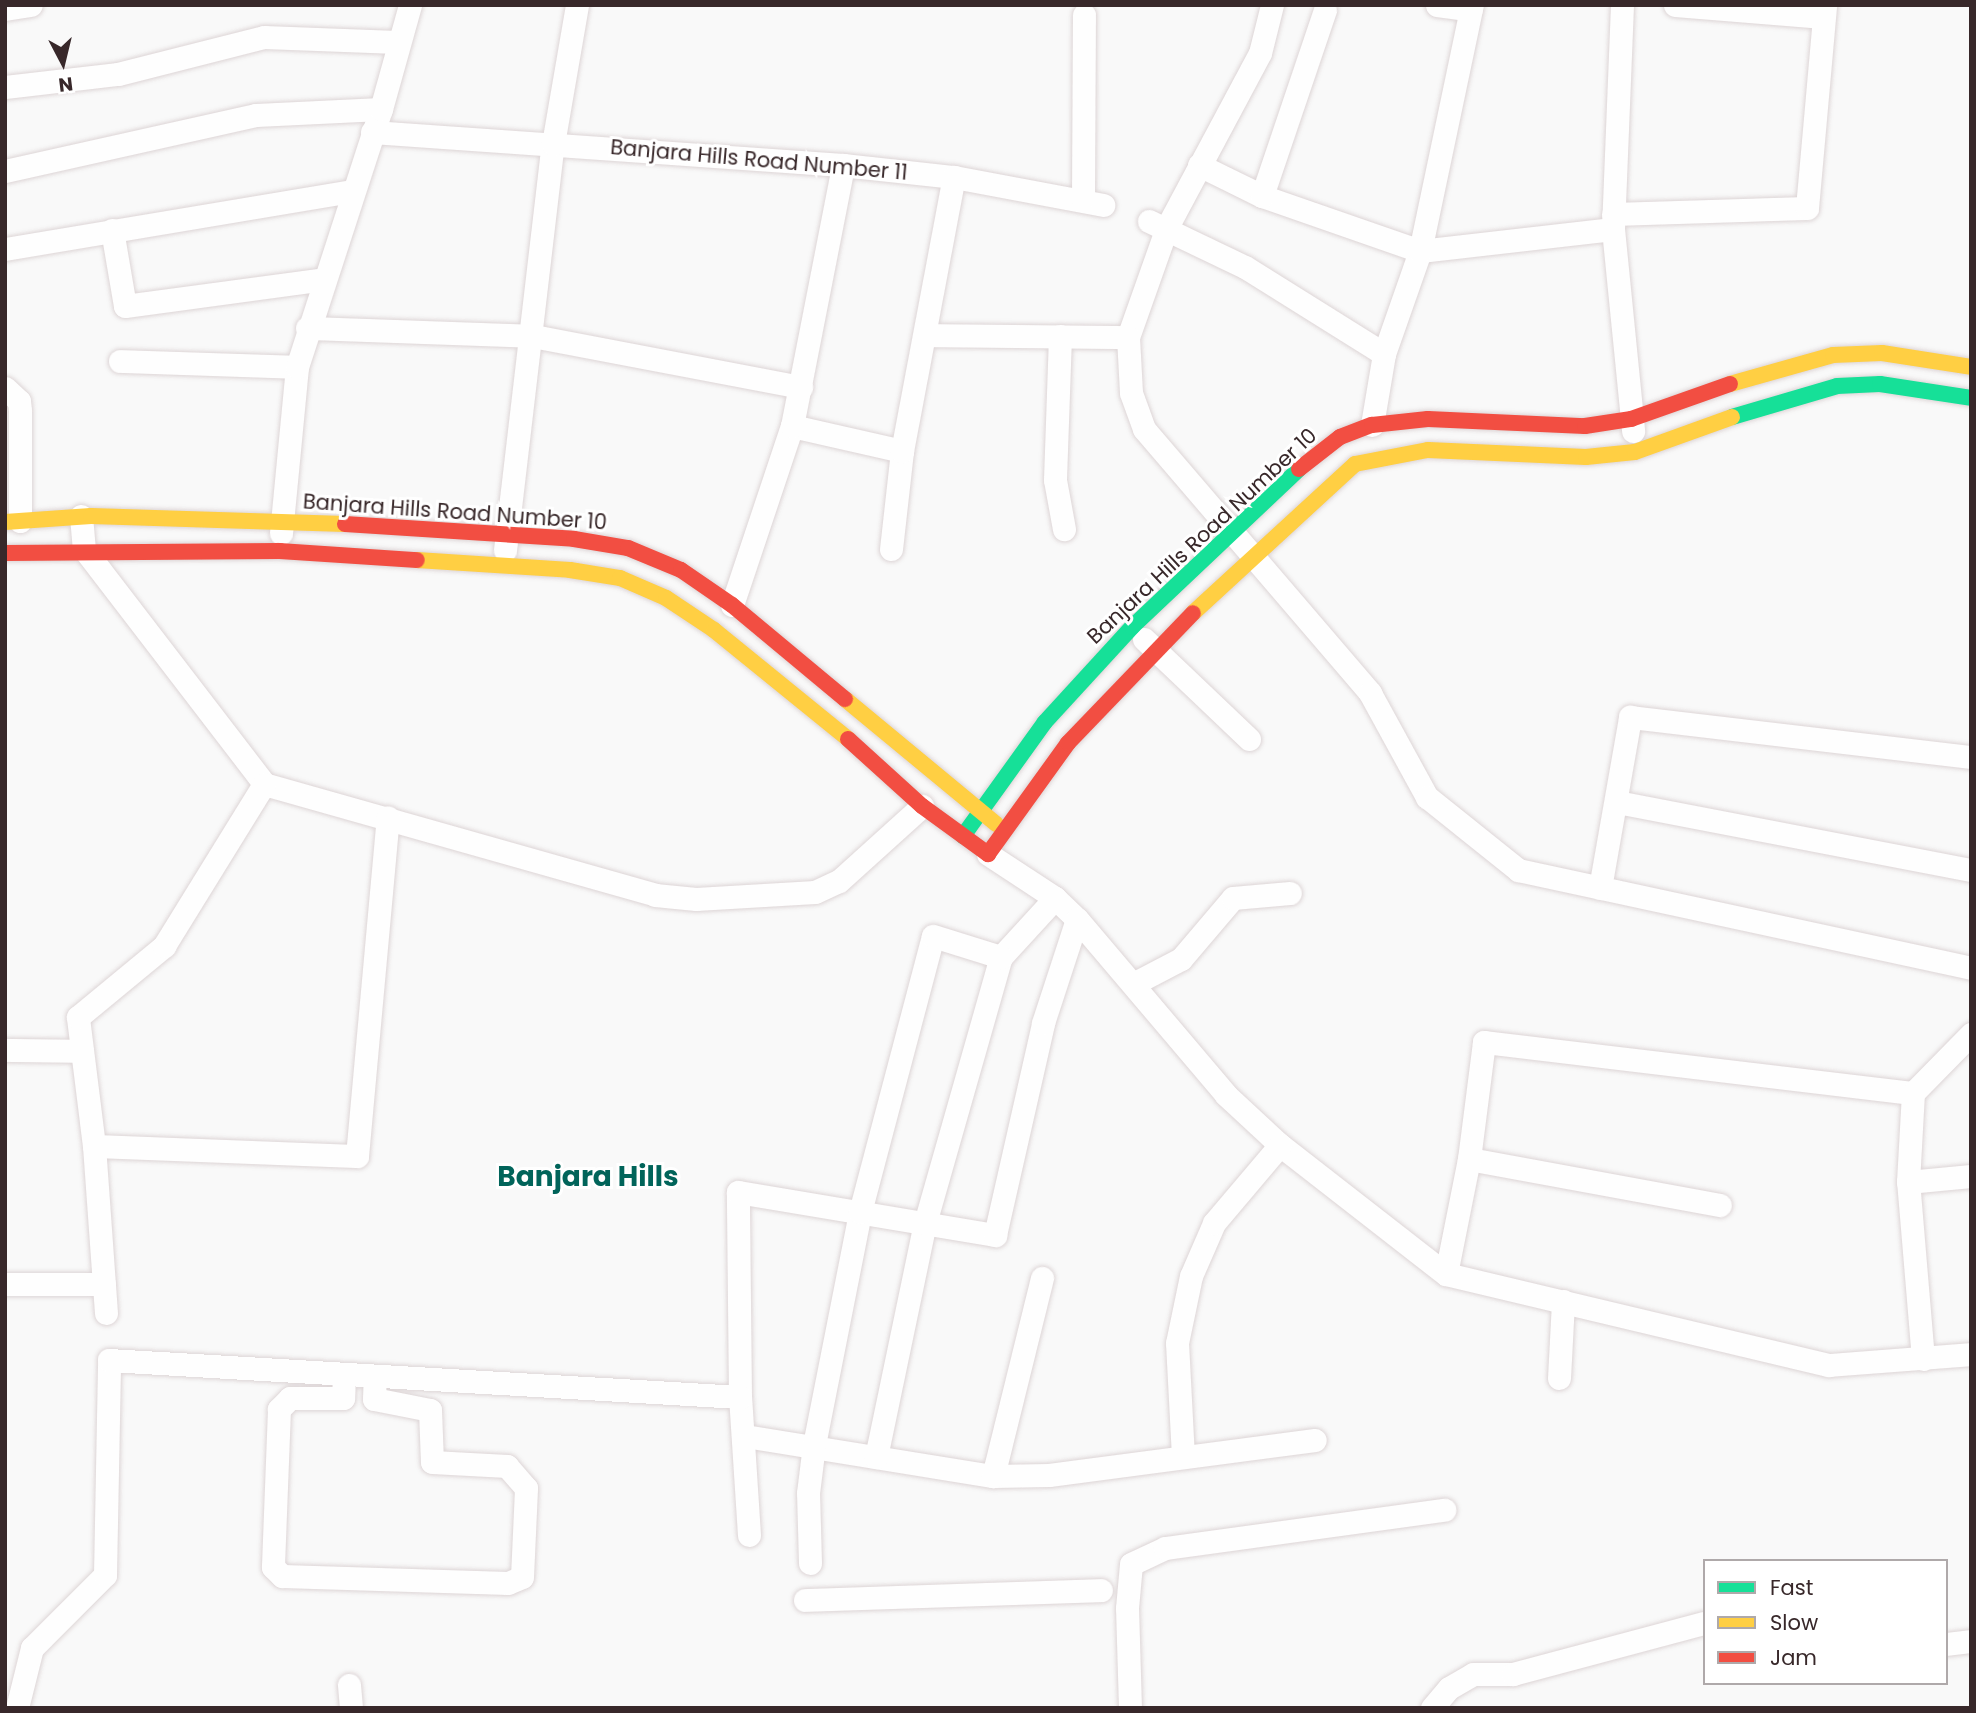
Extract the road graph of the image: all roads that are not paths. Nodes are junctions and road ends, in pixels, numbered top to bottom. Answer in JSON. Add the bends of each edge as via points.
{"nodes":[{"id":1,"x":31,"y":5,"type":"edge"},
{"id":2,"x":410,"y":5,"type":"edge"},
{"id":3,"x":577,"y":5,"type":"edge"},
{"id":4,"x":1272,"y":5,"type":"edge"},
{"id":5,"x":1437,"y":5,"type":"edge"},
{"id":6,"x":1622,"y":5,"type":"edge"},
{"id":7,"x":1675,"y":5,"type":"edge"},
{"id":8,"x":1471,"y":8,"type":"edge"},
{"id":9,"x":5,"y":9,"type":"edge"},
{"id":10,"x":1325,"y":10,"type":"dead end"},
{"id":11,"x":1825,"y":11,"type":"edge"},
{"id":12,"x":1084,"y":15,"type":"dead end"},
{"id":13,"x":397,"y":42,"type":"junction"},
{"id":14,"x":5,"y":88,"type":"edge"},
{"id":15,"x":381,"y":109,"type":"junction"},
{"id":16,"x":372,"y":132,"type":"junction"},
{"id":17,"x":553,"y":144,"type":"junction"},
{"id":18,"x":843,"y":165,"type":"junction"},
{"id":19,"x":1199,"y":165,"type":"junction"},
{"id":20,"x":5,"y":171,"type":"edge"},
{"id":21,"x":954,"y":177,"type":"junction"},
{"id":22,"x":353,"y":191,"type":"junction"},
{"id":23,"x":1262,"y":196,"type":"junction"},
{"id":24,"x":1613,"y":221,"type":"junction"},
{"id":25,"x":1158,"y":224,"type":"junction"},
{"id":26,"x":112,"y":230,"type":"junction"},
{"id":27,"x":5,"y":249,"type":"edge"},
{"id":28,"x":1420,"y":251,"type":"junction"},
{"id":29,"x":324,"y":279,"type":"junction"},
{"id":30,"x":307,"y":328,"type":"junction"},
{"id":31,"x":926,"y":335,"type":"junction"},
{"id":32,"x":533,"y":336,"type":"junction"},
{"id":33,"x":1060,"y":336,"type":"junction"},
{"id":34,"x":1128,"y":337,"type":"junction"},
{"id":35,"x":1384,"y":354,"type":"junction"},
{"id":36,"x":120,"y":361,"type":"dead end"},
{"id":37,"x":297,"y":367,"type":"junction"},
{"id":38,"x":1971,"y":367,"type":"edge"},
{"id":39,"x":801,"y":387,"type":"junction"},
{"id":40,"x":5,"y":388,"type":"edge"},
{"id":41,"x":1971,"y":398,"type":"edge"},
{"id":42,"x":1631,"y":419,"type":"junction"},
{"id":43,"x":1372,"y":425,"type":"junction"},
{"id":44,"x":792,"y":426,"type":"junction"},
{"id":45,"x":902,"y":451,"type":"junction"},
{"id":46,"x":1635,"y":452,"type":"junction"},
{"id":47,"x":81,"y":516,"type":"junction"},
{"id":48,"x":281,"y":520,"type":"junction"},
{"id":49,"x":13,"y":521,"type":"edge"},
{"id":50,"x":1064,"y":529,"type":"dead end"},
{"id":51,"x":1230,"y":534,"type":"junction"},
{"id":52,"x":506,"y":535,"type":"junction"},
{"id":53,"x":891,"y":549,"type":"dead end"},
{"id":54,"x":84,"y":550,"type":"junction"},
{"id":55,"x":280,"y":551,"type":"junction"},
{"id":56,"x":5,"y":553,"type":"edge"},
{"id":57,"x":1252,"y":556,"type":"junction"},
{"id":58,"x":504,"y":566,"type":"junction"},
{"id":59,"x":733,"y":605,"type":"junction"},
{"id":60,"x":1132,"y":627,"type":"junction"},
{"id":61,"x":1154,"y":649,"type":"junction"},
{"id":62,"x":1249,"y":739,"type":"dead end"},
{"id":63,"x":1971,"y":757,"type":"edge"},
{"id":64,"x":264,"y":784,"type":"junction"},
{"id":65,"x":1617,"y":802,"type":"junction"},
{"id":66,"x":922,"y":806,"type":"junction"},
{"id":67,"x":981,"y":811,"type":"junction"},
{"id":68,"x":388,"y":817,"type":"junction"},
{"id":69,"x":1004,"y":830,"type":"junction"},
{"id":70,"x":963,"y":836,"type":"junction"},
{"id":71,"x":988,"y":854,"type":"junction"},
{"id":72,"x":1971,"y":870,"type":"edge"},
{"id":73,"x":1600,"y":888,"type":"junction"},
{"id":74,"x":1290,"y":894,"type":"dead end"},
{"id":75,"x":1055,"y":898,"type":"junction"},
{"id":76,"x":1077,"y":919,"type":"junction"},
{"id":77,"x":1001,"y":957,"type":"junction"},
{"id":78,"x":1971,"y":968,"type":"edge"},
{"id":79,"x":1133,"y":984,"type":"junction"},
{"id":80,"x":1971,"y":1034,"type":"edge"},
{"id":81,"x":5,"y":1050,"type":"edge"},
{"id":82,"x":82,"y":1051,"type":"junction"},
{"id":83,"x":1913,"y":1093,"type":"junction"},
{"id":84,"x":1280,"y":1145,"type":"junction"},
{"id":85,"x":94,"y":1146,"type":"junction"},
{"id":86,"x":1469,"y":1159,"type":"junction"},
{"id":87,"x":1971,"y":1176,"type":"edge"},
{"id":88,"x":1908,"y":1182,"type":"junction"},
{"id":89,"x":1720,"y":1205,"type":"dead end"},
{"id":90,"x":860,"y":1212,"type":"junction"},
{"id":91,"x":925,"y":1223,"type":"junction"},
{"id":92,"x":1446,"y":1274,"type":"junction"},
{"id":93,"x":1042,"y":1278,"type":"dead end"},
{"id":94,"x":5,"y":1284,"type":"edge"},
{"id":95,"x":104,"y":1284,"type":"junction"},
{"id":96,"x":1563,"y":1301,"type":"junction"},
{"id":97,"x":106,"y":1313,"type":"dead end"},
{"id":98,"x":1971,"y":1354,"type":"edge"},
{"id":99,"x":1923,"y":1359,"type":"junction"},
{"id":100,"x":344,"y":1374,"type":"junction"},
{"id":101,"x":375,"y":1376,"type":"junction"},
{"id":102,"x":1559,"y":1378,"type":"dead end"},
{"id":103,"x":740,"y":1397,"type":"junction"},
{"id":104,"x":745,"y":1436,"type":"junction"},
{"id":105,"x":1315,"y":1440,"type":"dead end"},
{"id":106,"x":814,"y":1445,"type":"junction"},
{"id":107,"x":876,"y":1457,"type":"junction"},
{"id":108,"x":1183,"y":1457,"type":"junction"},
{"id":109,"x":993,"y":1476,"type":"junction"},
{"id":110,"x":1444,"y":1510,"type":"dead end"},
{"id":111,"x":749,"y":1535,"type":"dead end"},
{"id":112,"x":810,"y":1563,"type":"dead end"},
{"id":113,"x":1101,"y":1590,"type":"dead end"},
{"id":114,"x":805,"y":1600,"type":"dead end"},
{"id":115,"x":1703,"y":1623,"type":"dead end"},
{"id":116,"x":1971,"y":1641,"type":"edge"},
{"id":117,"x":1948,"y":1644,"type":"edge"},
{"id":118,"x":17,"y":1708,"type":"edge"},
{"id":119,"x":1130,"y":1708,"type":"edge"},
{"id":120,"x":1432,"y":1708,"type":"edge"}],
"edges":[{"from":1,"to":9,"type":"street"},
{"from":2,"to":13,"type":"street"},
{"from":3,"to":17,"type":"street"},
{"from":4,"to":19,"type":"street","via":[[1260,53]]},
{"from":5,"to":8,"type":"street"},
{"from":6,"to":24,"type":"street"},
{"from":7,"to":11,"type":"street"},
{"from":8,"to":28,"type":"street"},
{"from":10,"to":23,"type":"street"},
{"from":11,"to":24,"type":"street","via":[[1807,208]]},
{"from":12,"to":21,"type":"street","name":"Banjara Hills Road Number 11","via":[[1093,202]]},
{"from":13,"to":14,"type":"street","via":[[264,37],[118,74]]},
{"from":13,"to":15,"type":"street"},
{"from":15,"to":16,"type":"street"},
{"from":15,"to":20,"type":"street","via":[[256,115]]},
{"from":16,"to":17,"type":"street","name":"Banjara Hills Road Number 11"},
{"from":16,"to":22,"type":"street"},
{"from":17,"to":18,"type":"street","name":"Banjara Hills Road Number 11"},
{"from":17,"to":32,"type":"street"},
{"from":18,"to":21,"type":"street","name":"Banjara Hills Road Number 11"},
{"from":18,"to":39,"type":"street"},
{"from":19,"to":23,"type":"street"},
{"from":19,"to":25,"type":"street"},
{"from":21,"to":31,"type":"street"},
{"from":22,"to":26,"type":"street"},
{"from":22,"to":29,"type":"street"},
{"from":23,"to":28,"type":"street"},
{"from":24,"to":28,"type":"street"},
{"from":24,"to":42,"type":"street"},
{"from":25,"to":34,"type":"street"},
{"from":25,"to":35,"type":"street","via":[[1245,267]]},
{"from":26,"to":27,"type":"street"},
{"from":26,"to":29,"type":"street","via":[[125,306]]},
{"from":28,"to":35,"type":"street"},
{"from":29,"to":30,"type":"street"},
{"from":30,"to":32,"type":"street"},
{"from":30,"to":37,"type":"street"},
{"from":31,"to":33,"type":"street"},
{"from":31,"to":45,"type":"street"},
{"from":32,"to":39,"type":"street"},
{"from":32,"to":52,"type":"street"},
{"from":33,"to":34,"type":"street"},
{"from":33,"to":50,"type":"street","via":[[1055,480]]},
{"from":34,"to":51,"type":"street","via":[[1131,393],[1144,429]]},
{"from":35,"to":43,"type":"street"},
{"from":36,"to":37,"type":"street"},
{"from":37,"to":48,"type":"street"},
{"from":38,"to":42,"type":"main road","name":"Banjara Hills Road Number 10","via":[[1882,353],[1833,355],[1786,365]]},
{"from":39,"to":44,"type":"street"},
{"from":40,"to":49,"type":"street","via":[[19,401]]},
{"from":41,"to":46,"type":"main road","via":[[1880,384],[1837,386],[1794,395]]},
{"from":42,"to":43,"type":"main road","name":"Banjara Hills Road Number 10","via":[[1585,426],[1428,419]]},
{"from":42,"to":46,"type":"street"},
{"from":43,"to":51,"type":"main road","name":"Banjara Hills Road Number 10","via":[[1340,437],[1307,462]]},
{"from":44,"to":45,"type":"street"},
{"from":44,"to":59,"type":"street"},
{"from":45,"to":53,"type":"street"},
{"from":46,"to":57,"type":"main road","via":[[1546,457],[1428,450],[1379,456],[1355,464],[1327,485]]},
{"from":47,"to":48,"type":"main road","name":"Banjara Hills Road Number 10"},
{"from":47,"to":49,"type":"main road","name":"Banjara Hills Road Number 10"},
{"from":47,"to":54,"type":"street"},
{"from":48,"to":52,"type":"main road","name":"Banjara Hills Road Number 10"},
{"from":48,"to":55,"type":"street"},
{"from":51,"to":57,"type":"street"},
{"from":51,"to":60,"type":"main road","name":"Banjara Hills Road Number 10"},
{"from":52,"to":58,"type":"street"},
{"from":52,"to":59,"type":"main road","name":"Banjara Hills Road Number 10","via":[[574,538],[628,548],[681,570]]},
{"from":54,"to":55,"type":"main road"},
{"from":54,"to":56,"type":"main road"},
{"from":54,"to":64,"type":"street"},
{"from":55,"to":58,"type":"main road"},
{"from":57,"to":61,"type":"main road"},
{"from":57,"to":73,"type":"street","via":[[1370,693],[1427,797],[1518,870]]},
{"from":58,"to":66,"type":"main road","via":[[620,578],[666,598],[714,630],[840,731]]},
{"from":59,"to":67,"type":"main road","name":"Banjara Hills Road Number 10"},
{"from":60,"to":61,"type":"street"},
{"from":60,"to":67,"type":"main road","name":"Banjara Hills Road Number 10","via":[[1045,722]]},
{"from":61,"to":62,"type":"street"},
{"from":61,"to":69,"type":"main road","via":[[1068,743]]},
{"from":63,"to":65,"type":"street","via":[[1630,717]]},
{"from":64,"to":68,"type":"street"},
{"from":64,"to":82,"type":"street","via":[[164,946],[78,1017]]},
{"from":65,"to":72,"type":"street"},
{"from":65,"to":73,"type":"street"},
{"from":66,"to":68,"type":"street","via":[[839,881],[815,892],[709,899],[655,895]]},
{"from":66,"to":70,"type":"main road"},
{"from":67,"to":69,"type":"main road","name":"Banjara Hills Road Number 10"},
{"from":67,"to":70,"type":"main road","name":"Banjara Hills Road Number 10"},
{"from":68,"to":85,"type":"street","via":[[357,1156]]},
{"from":69,"to":71,"type":"main road"},
{"from":70,"to":71,"type":"main road"},
{"from":71,"to":75,"type":"street"},
{"from":73,"to":78,"type":"street"},
{"from":74,"to":79,"type":"street","via":[[1233,898],[1181,959]]},
{"from":75,"to":76,"type":"street"},
{"from":75,"to":77,"type":"street"},
{"from":76,"to":79,"type":"street"},
{"from":76,"to":91,"type":"street","via":[[1043,1023],[995,1235]]},
{"from":77,"to":90,"type":"street","via":[[933,936]]},
{"from":77,"to":91,"type":"street"},
{"from":79,"to":84,"type":"street","via":[[1226,1095]]},
{"from":80,"to":83,"type":"street"},
{"from":81,"to":82,"type":"street"},
{"from":82,"to":85,"type":"street"},
{"from":83,"to":86,"type":"street","via":[[1484,1042]]},
{"from":83,"to":88,"type":"street"},
{"from":84,"to":92,"type":"street"},
{"from":84,"to":108,"type":"street","via":[[1214,1223],[1191,1276],[1177,1343]]},
{"from":85,"to":95,"type":"street"},
{"from":86,"to":89,"type":"street"},
{"from":86,"to":92,"type":"street"},
{"from":87,"to":88,"type":"street"},
{"from":88,"to":99,"type":"street"},
{"from":90,"to":91,"type":"street"},
{"from":90,"to":103,"type":"street","via":[[738,1192]]},
{"from":90,"to":106,"type":"street"},
{"from":91,"to":107,"type":"street"},
{"from":92,"to":96,"type":"street"},
{"from":93,"to":109,"type":"street"},
{"from":94,"to":95,"type":"street"},
{"from":95,"to":97,"type":"street"},
{"from":96,"to":99,"type":"street","via":[[1829,1365]]},
{"from":96,"to":102,"type":"street"},
{"from":98,"to":99,"type":"street"},
{"from":100,"to":101,"type":"street"},
{"from":100,"to":101,"type":"street","via":[[343,1398],[290,1398],[279,1409],[273,1567],[282,1576],[509,1583],[522,1577],[526,1488],[507,1466],[432,1462],[430,1410],[374,1399]]},
{"from":100,"to":118,"type":"street","via":[[109,1360],[105,1574],[32,1648]]},
{"from":101,"to":103,"type":"street"},
{"from":103,"to":104,"type":"street"},
{"from":104,"to":106,"type":"street"},
{"from":104,"to":111,"type":"street"},
{"from":105,"to":108,"type":"street"},
{"from":106,"to":107,"type":"street"},
{"from":106,"to":112,"type":"street","via":[[808,1493]]},
{"from":107,"to":109,"type":"street"},
{"from":108,"to":109,"type":"street","via":[[1049,1475]]},
{"from":110,"to":119,"type":"street","via":[[1165,1548],[1131,1564],[1127,1608]]},
{"from":113,"to":114,"type":"street"},
{"from":115,"to":120,"type":"street","via":[[1513,1674],[1473,1674],[1449,1688]]},
{"from":116,"to":117,"type":"street"}]}
